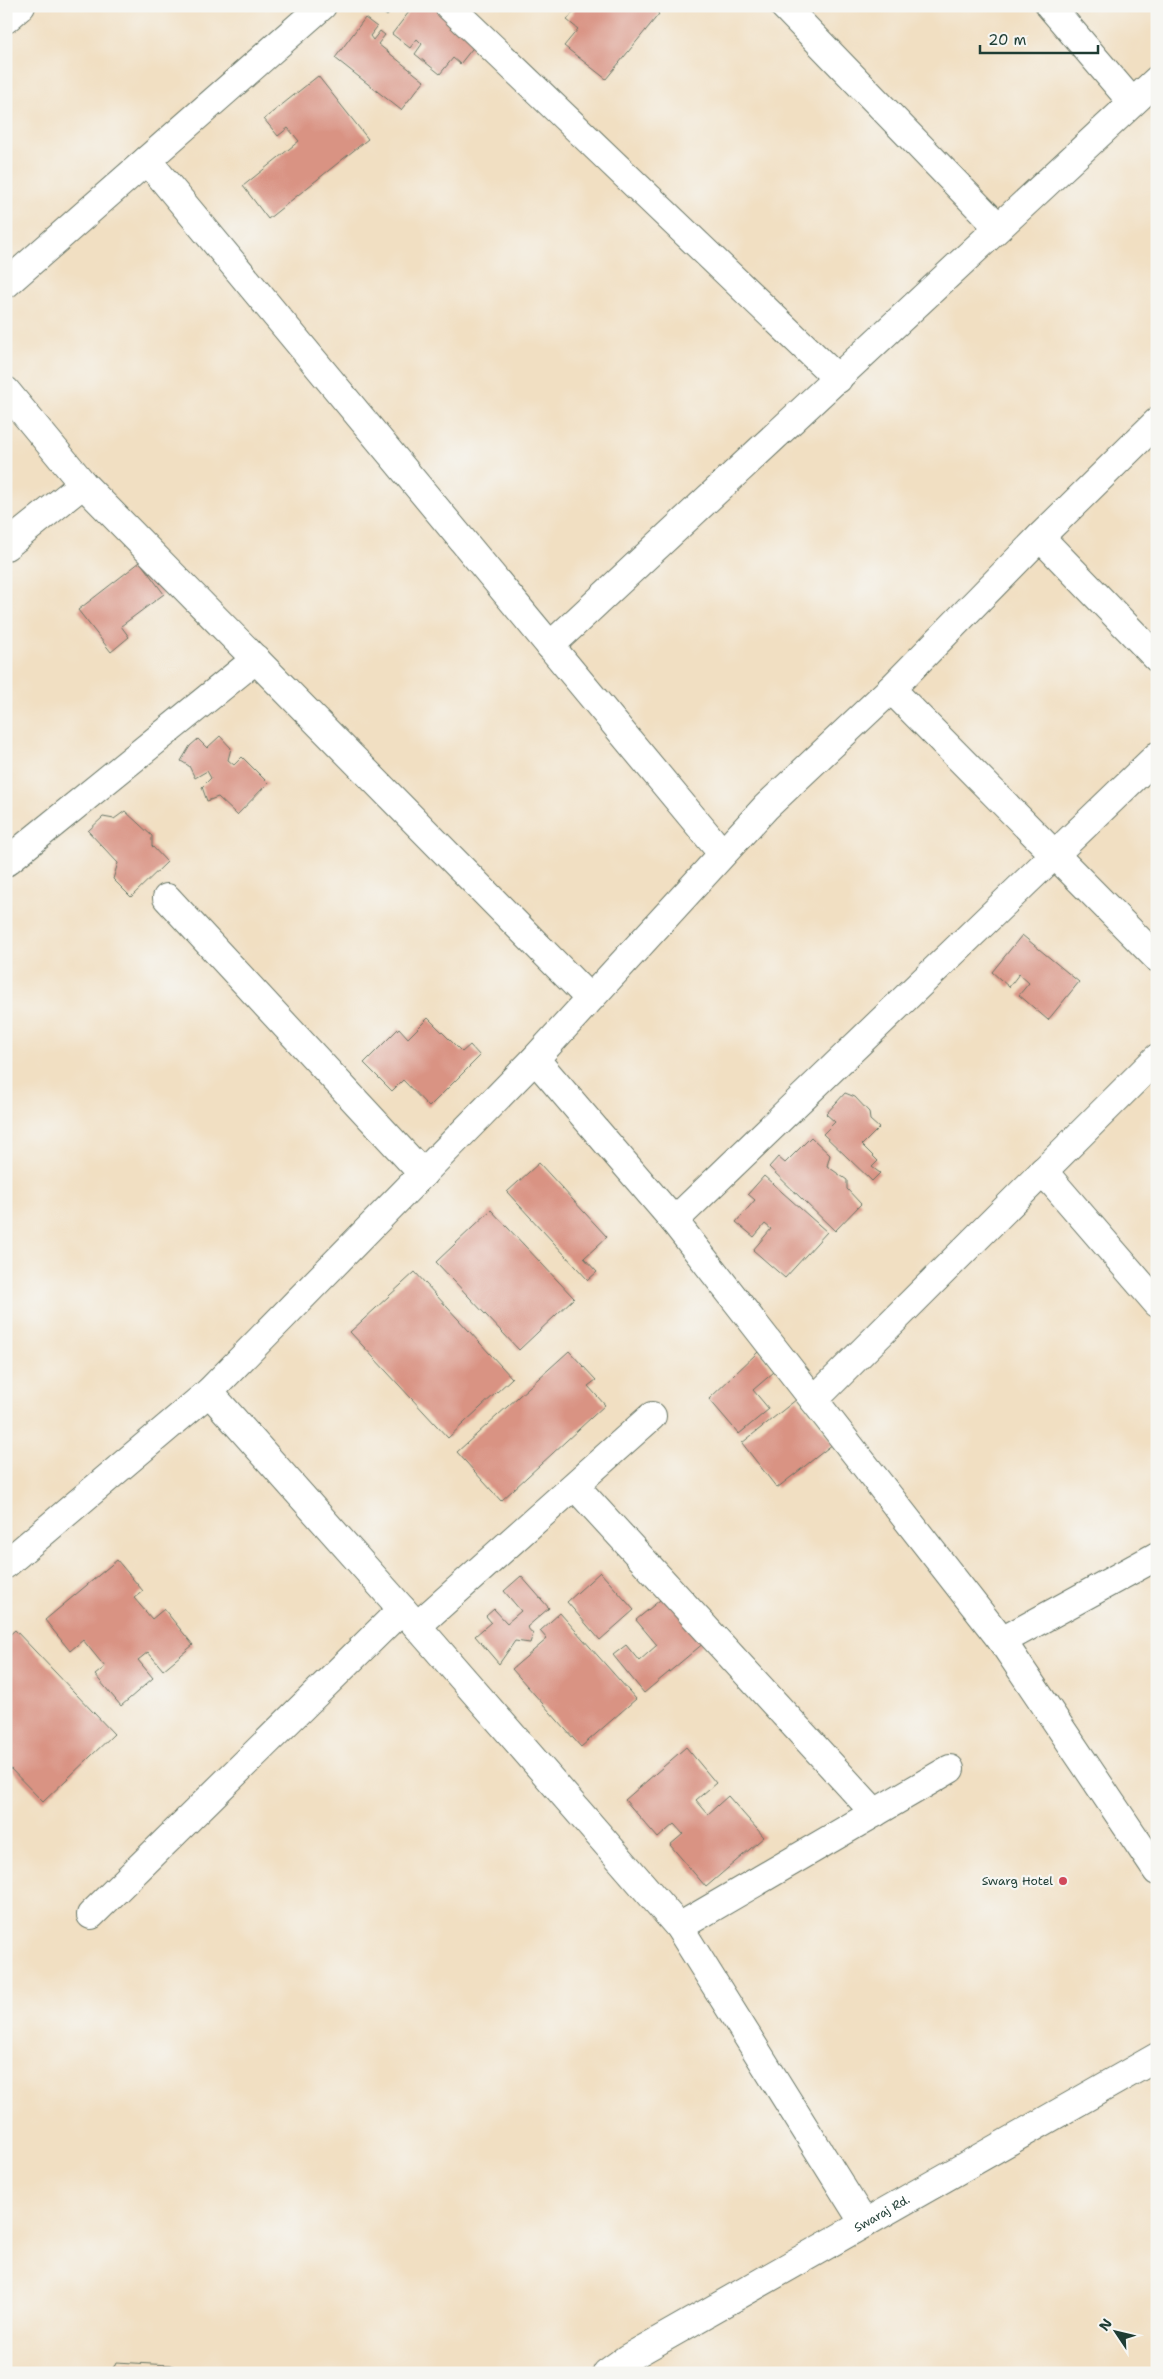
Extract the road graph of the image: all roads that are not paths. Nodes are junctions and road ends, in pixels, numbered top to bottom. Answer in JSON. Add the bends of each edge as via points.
{"nodes":[{"id":1,"x":20,"y":6,"type":"edge"},
{"id":2,"x":322,"y":6,"type":"edge"},
{"id":3,"x":449,"y":6,"type":"edge"},
{"id":4,"x":784,"y":6,"type":"edge"},
{"id":5,"x":1050,"y":6,"type":"edge"},
{"id":6,"x":6,"y":19,"type":"edge"},
{"id":7,"x":1157,"y":80,"type":"edge"},
{"id":8,"x":1132,"y":102,"type":"junction"},
{"id":9,"x":147,"y":160,"type":"junction"},
{"id":10,"x":998,"y":227,"type":"junction"},
{"id":11,"x":6,"y":284,"type":"edge"},
{"id":12,"x":838,"y":379,"type":"junction"},
{"id":13,"x":6,"y":391,"type":"edge"},
{"id":14,"x":1157,"y":422,"type":"edge"},
{"id":15,"x":83,"y":484,"type":"junction"},
{"id":16,"x":1040,"y":537,"type":"junction"},
{"id":17,"x":6,"y":546,"type":"edge"},
{"id":18,"x":550,"y":646,"type":"junction"},
{"id":19,"x":1157,"y":658,"type":"edge"},
{"id":20,"x":256,"y":659,"type":"junction"},
{"id":21,"x":891,"y":690,"type":"junction"},
{"id":22,"x":1157,"y":756,"type":"edge"},
{"id":23,"x":722,"y":854,"type":"junction"},
{"id":24,"x":1055,"y":855,"type":"junction"},
{"id":25,"x":6,"y":862,"type":"edge"},
{"id":26,"x":167,"y":898,"type":"dead end"},
{"id":27,"x":1157,"y":958,"type":"edge"},
{"id":28,"x":589,"y":998,"type":"junction"},
{"id":29,"x":1157,"y":1058,"type":"edge"},
{"id":30,"x":535,"y":1059,"type":"junction"},
{"id":31,"x":1043,"y":1171,"type":"junction"},
{"id":32,"x":423,"y":1174,"type":"junction"},
{"id":33,"x":674,"y":1221,"type":"junction"},
{"id":34,"x":1157,"y":1303,"type":"edge"},
{"id":35,"x":208,"y":1392,"type":"junction"},
{"id":36,"x":814,"y":1400,"type":"junction"},
{"id":37,"x":652,"y":1416,"type":"dead end"},
{"id":38,"x":574,"y":1486,"type":"junction"},
{"id":39,"x":1157,"y":1556,"type":"edge"},
{"id":40,"x":6,"y":1564,"type":"edge"},
{"id":41,"x":410,"y":1618,"type":"junction"},
{"id":42,"x":1002,"y":1641,"type":"junction"},
{"id":43,"x":950,"y":1769,"type":"dead end"},
{"id":44,"x":875,"y":1813,"type":"junction"},
{"id":45,"x":1157,"y":1871,"type":"edge"},
{"id":46,"x":91,"y":1915,"type":"dead end"},
{"id":47,"x":679,"y":1927,"type":"junction"},
{"id":48,"x":1157,"y":2057,"type":"edge"},
{"id":49,"x":864,"y":2223,"type":"junction"},
{"id":50,"x":607,"y":2373,"type":"edge"}],
"edges":[{"from":1,"to":6,"type":"street"},
{"from":2,"to":9,"type":"street"},
{"from":3,"to":12,"type":"street"},
{"from":4,"to":10,"type":"street"},
{"from":5,"to":8,"type":"street"},
{"from":7,"to":8,"type":"street"},
{"from":8,"to":10,"type":"street"},
{"from":9,"to":11,"type":"street"},
{"from":9,"to":18,"type":"street"},
{"from":10,"to":12,"type":"street"},
{"from":12,"to":18,"type":"street"},
{"from":13,"to":15,"type":"street"},
{"from":14,"to":16,"type":"street"},
{"from":15,"to":17,"type":"street"},
{"from":15,"to":20,"type":"street"},
{"from":16,"to":19,"type":"street"},
{"from":16,"to":21,"type":"street"},
{"from":18,"to":23,"type":"street"},
{"from":20,"to":25,"type":"street"},
{"from":20,"to":28,"type":"street"},
{"from":21,"to":23,"type":"street","via":[[766,807]]},
{"from":21,"to":24,"type":"street"},
{"from":22,"to":24,"type":"street"},
{"from":23,"to":28,"type":"street"},
{"from":24,"to":27,"type":"street"},
{"from":24,"to":33,"type":"street"},
{"from":26,"to":32,"type":"street"},
{"from":28,"to":30,"type":"street"},
{"from":29,"to":31,"type":"street"},
{"from":30,"to":32,"type":"street"},
{"from":30,"to":33,"type":"street"},
{"from":31,"to":34,"type":"street"},
{"from":31,"to":36,"type":"street"},
{"from":32,"to":35,"type":"street"},
{"from":33,"to":36,"type":"street"},
{"from":35,"to":40,"type":"street"},
{"from":35,"to":41,"type":"street"},
{"from":36,"to":42,"type":"street"},
{"from":37,"to":38,"type":"street"},
{"from":38,"to":41,"type":"street"},
{"from":38,"to":44,"type":"street"},
{"from":39,"to":42,"type":"street"},
{"from":41,"to":46,"type":"street"},
{"from":41,"to":47,"type":"street"},
{"from":42,"to":45,"type":"street"},
{"from":43,"to":44,"type":"street"},
{"from":44,"to":47,"type":"street"},
{"from":47,"to":49,"type":"street"},
{"from":48,"to":49,"type":"street","name":"Swaraj Rd."},
{"from":49,"to":50,"type":"street","name":"Swaraj Rd."}]}
